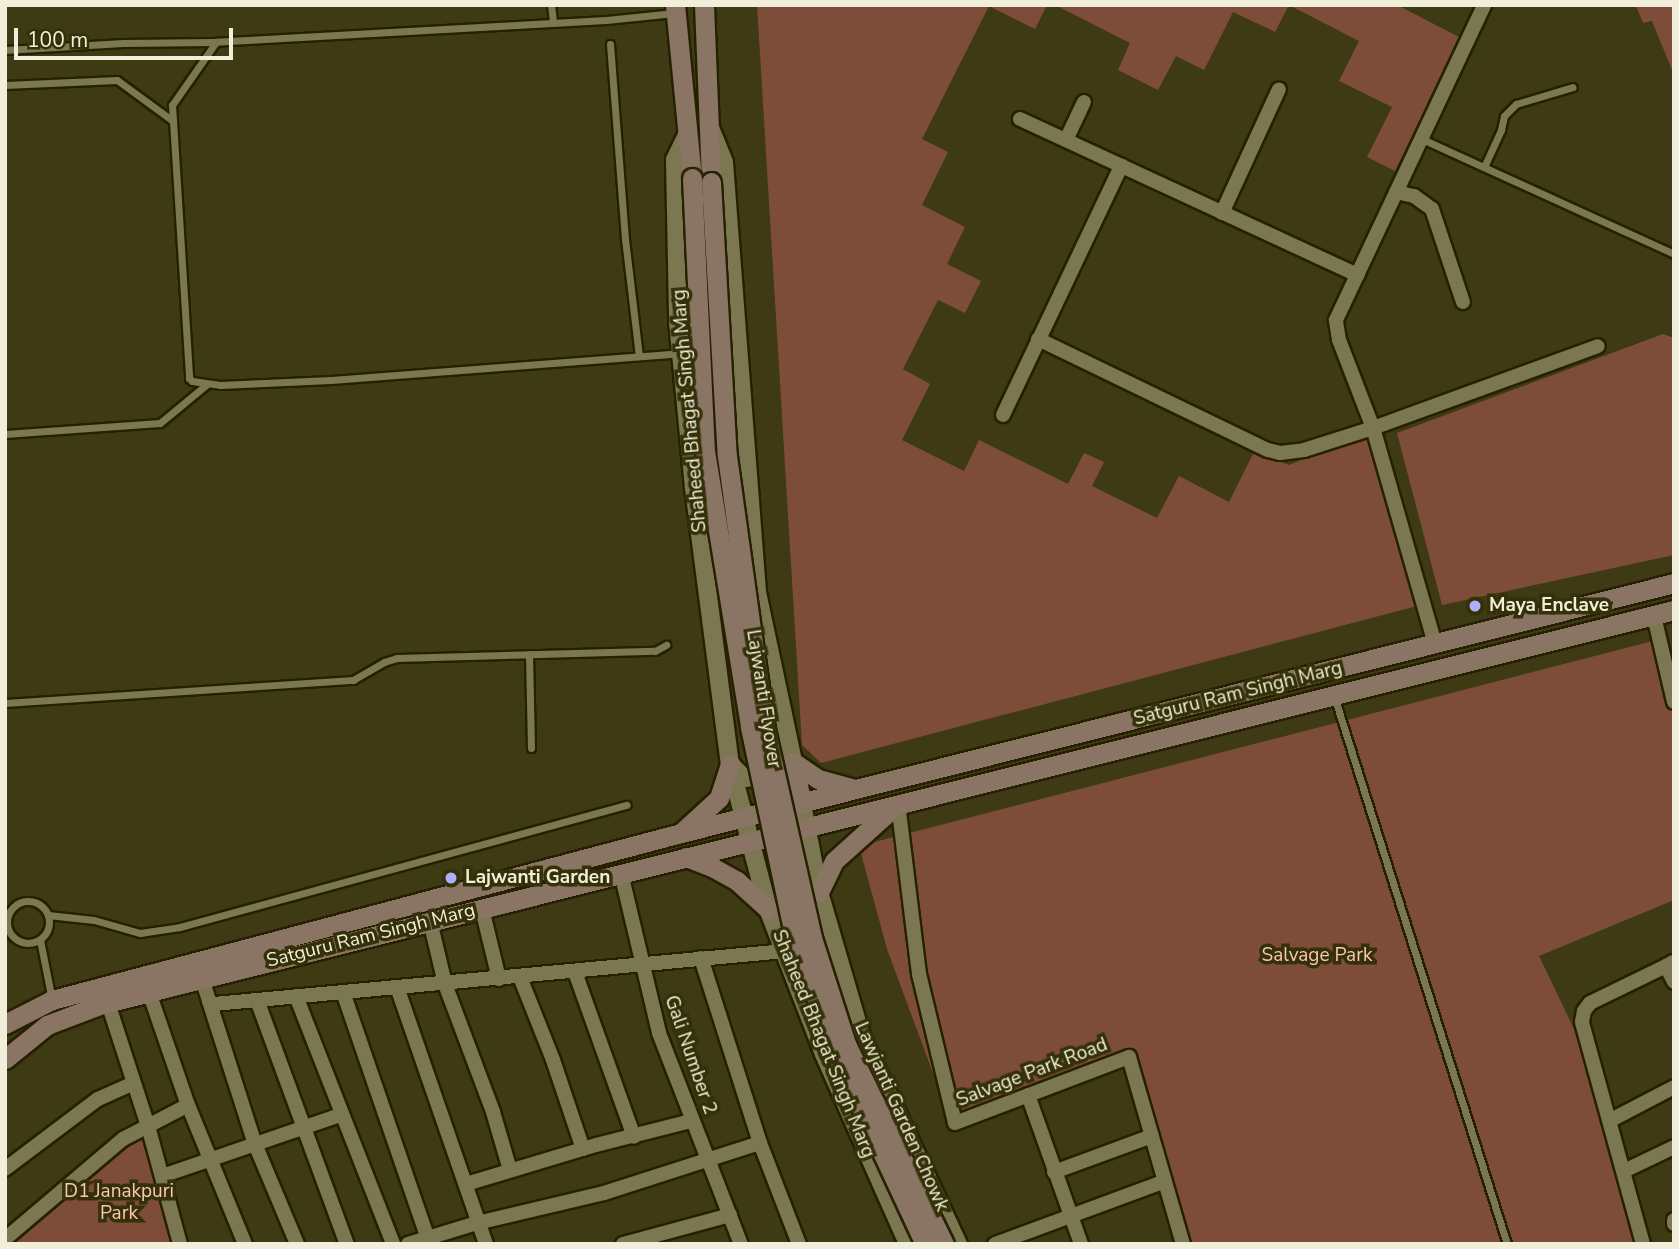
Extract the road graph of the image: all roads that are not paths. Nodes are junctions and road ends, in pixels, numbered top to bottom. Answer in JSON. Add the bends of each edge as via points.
{"nodes":[{"id":1,"x":551,"y":5,"type":"edge"},
{"id":2,"x":704,"y":5,"type":"edge"},
{"id":3,"x":1484,"y":5,"type":"edge"},
{"id":4,"x":675,"y":9,"type":"edge"},
{"id":5,"x":553,"y":22,"type":"junction"},
{"id":6,"x":216,"y":42,"type":"junction"},
{"id":7,"x":610,"y":44,"type":"dead end"},
{"id":8,"x":5,"y":50,"type":"edge"},
{"id":9,"x":5,"y":85,"type":"edge"},
{"id":10,"x":1573,"y":87,"type":"dead end"},
{"id":11,"x":1279,"y":89,"type":"dead end"},
{"id":12,"x":1084,"y":102,"type":"dead end"},
{"id":13,"x":1020,"y":119,"type":"dead end"},
{"id":14,"x":173,"y":121,"type":"junction"},
{"id":15,"x":709,"y":124,"type":"junction"},
{"id":16,"x":688,"y":133,"type":"junction"},
{"id":17,"x":1421,"y":138,"type":"junction"},
{"id":18,"x":1066,"y":140,"type":"junction"},
{"id":19,"x":1121,"y":166,"type":"junction"},
{"id":20,"x":1484,"y":167,"type":"junction"},
{"id":21,"x":702,"y":180,"type":"junction"},
{"id":22,"x":1396,"y":192,"type":"junction"},
{"id":23,"x":1222,"y":213,"type":"junction"},
{"id":24,"x":1674,"y":254,"type":"edge"},
{"id":25,"x":1358,"y":275,"type":"junction"},
{"id":26,"x":1463,"y":302,"type":"dead end"},
{"id":27,"x":1038,"y":339,"type":"junction"},
{"id":28,"x":1598,"y":346,"type":"dead end"},
{"id":29,"x":681,"y":353,"type":"junction"},
{"id":30,"x":639,"y":356,"type":"junction"},
{"id":31,"x":206,"y":385,"type":"junction"},
{"id":32,"x":1003,"y":415,"type":"dead end"},
{"id":33,"x":1373,"y":428,"type":"junction"},
{"id":34,"x":5,"y":434,"type":"edge"},
{"id":35,"x":1674,"y":583,"type":"edge"},
{"id":36,"x":1674,"y":610,"type":"edge"},
{"id":37,"x":1654,"y":616,"type":"junction"},
{"id":38,"x":1435,"y":644,"type":"junction"},
{"id":39,"x":666,"y":645,"type":"dead end"},
{"id":40,"x":529,"y":654,"type":"junction"},
{"id":41,"x":1334,"y":695,"type":"junction"},
{"id":42,"x":1674,"y":702,"type":"edge"},
{"id":43,"x":5,"y":703,"type":"edge"},
{"id":44,"x":531,"y":748,"type":"dead end"},
{"id":45,"x":793,"y":762,"type":"junction"},
{"id":46,"x":730,"y":764,"type":"junction"},
{"id":47,"x":859,"y":790,"type":"junction"},
{"id":48,"x":898,"y":803,"type":"junction"},
{"id":49,"x":802,"y":804,"type":"junction"},
{"id":50,"x":627,"y":805,"type":"dead end"},
{"id":51,"x":743,"y":818,"type":"junction"},
{"id":52,"x":806,"y":827,"type":"junction"},
{"id":53,"x":681,"y":833,"type":"junction"},
{"id":54,"x":749,"y":841,"type":"junction"},
{"id":55,"x":686,"y":857,"type":"junction"},
{"id":56,"x":621,"y":873,"type":"junction"},
{"id":57,"x":819,"y":892,"type":"junction"},
{"id":58,"x":482,"y":908,"type":"junction"},
{"id":59,"x":768,"y":909,"type":"junction"},
{"id":60,"x":48,"y":915,"type":"junction"},
{"id":61,"x":6,"y":919,"type":"edge"},
{"id":62,"x":430,"y":921,"type":"junction"},
{"id":63,"x":40,"y":940,"type":"junction"},
{"id":64,"x":785,"y":951,"type":"junction"},
{"id":65,"x":701,"y":958,"type":"junction"},
{"id":66,"x":1670,"y":964,"type":"edge"},
{"id":67,"x":642,"y":966,"type":"junction"},
{"id":68,"x":575,"y":972,"type":"junction"},
{"id":69,"x":520,"y":977,"type":"junction"},
{"id":70,"x":202,"y":979,"type":"junction"},
{"id":71,"x":499,"y":979,"type":"junction"},
{"id":72,"x":1674,"y":982,"type":"edge"},
{"id":73,"x":445,"y":984,"type":"junction"},
{"id":74,"x":397,"y":987,"type":"junction"},
{"id":75,"x":149,"y":992,"type":"junction"},
{"id":76,"x":343,"y":992,"type":"junction"},
{"id":77,"x":296,"y":996,"type":"junction"},
{"id":78,"x":52,"y":1000,"type":"junction"},
{"id":79,"x":257,"y":1000,"type":"junction"},
{"id":80,"x":209,"y":1001,"type":"junction"},
{"id":81,"x":108,"y":1003,"type":"junction"},
{"id":82,"x":5,"y":1024,"type":"edge"},
{"id":83,"x":861,"y":1036,"type":"junction"},
{"id":84,"x":824,"y":1054,"type":"junction"},
{"id":85,"x":5,"y":1059,"type":"edge"},
{"id":86,"x":134,"y":1083,"type":"junction"},
{"id":87,"x":1674,"y":1087,"type":"edge"},
{"id":88,"x":1028,"y":1095,"type":"junction"},
{"id":89,"x":188,"y":1105,"type":"junction"},
{"id":90,"x":340,"y":1115,"type":"junction"},
{"id":91,"x":1611,"y":1120,"type":"junction"},
{"id":92,"x":691,"y":1121,"type":"junction"},
{"id":93,"x":148,"y":1126,"type":"junction"},
{"id":94,"x":305,"y":1127,"type":"junction"},
{"id":95,"x":1152,"y":1136,"type":"junction"},
{"id":96,"x":634,"y":1137,"type":"junction"},
{"id":97,"x":760,"y":1143,"type":"junction"},
{"id":98,"x":255,"y":1144,"type":"junction"},
{"id":99,"x":1674,"y":1147,"type":"edge"},
{"id":100,"x":583,"y":1149,"type":"junction"},
{"id":101,"x":210,"y":1159,"type":"junction"},
{"id":102,"x":707,"y":1162,"type":"junction"},
{"id":103,"x":5,"y":1169,"type":"edge"},
{"id":104,"x":510,"y":1170,"type":"junction"},
{"id":105,"x":1624,"y":1171,"type":"junction"},
{"id":106,"x":1054,"y":1172,"type":"junction"},
{"id":107,"x":162,"y":1176,"type":"junction"},
{"id":108,"x":1165,"y":1181,"type":"junction"},
{"id":109,"x":466,"y":1184,"type":"junction"},
{"id":110,"x":730,"y":1215,"type":"junction"},
{"id":111,"x":1070,"y":1217,"type":"junction"},
{"id":112,"x":477,"y":1223,"type":"junction"},
{"id":113,"x":5,"y":1239,"type":"edge"},
{"id":114,"x":429,"y":1241,"type":"edge"},
{"id":115,"x":180,"y":1244,"type":"edge"},
{"id":116,"x":245,"y":1244,"type":"edge"},
{"id":117,"x":297,"y":1244,"type":"edge"},
{"id":118,"x":347,"y":1244,"type":"edge"},
{"id":119,"x":393,"y":1244,"type":"edge"},
{"id":120,"x":408,"y":1244,"type":"edge"},
{"id":121,"x":486,"y":1244,"type":"edge"},
{"id":122,"x":623,"y":1244,"type":"edge"},
{"id":123,"x":741,"y":1244,"type":"edge"},
{"id":124,"x":799,"y":1244,"type":"edge"},
{"id":125,"x":908,"y":1244,"type":"edge"},
{"id":126,"x":925,"y":1244,"type":"edge"},
{"id":127,"x":944,"y":1244,"type":"edge"},
{"id":128,"x":958,"y":1244,"type":"edge"},
{"id":129,"x":995,"y":1244,"type":"edge"},
{"id":130,"x":1082,"y":1244,"type":"edge"},
{"id":131,"x":1183,"y":1244,"type":"edge"},
{"id":132,"x":1507,"y":1244,"type":"edge"},
{"id":133,"x":1643,"y":1244,"type":"edge"}],
"edges":[{"from":1,"to":5,"type":"lane"},
{"from":2,"to":15,"type":"main road"},
{"from":3,"to":17,"type":"street"},
{"from":4,"to":5,"type":"lane"},
{"from":4,"to":16,"type":"main road","name":"Shaheed Bhagat Singh Marg"},
{"from":5,"to":6,"type":"lane"},
{"from":6,"to":8,"type":"lane"},
{"from":6,"to":14,"type":"lane","via":[[174,100]]},
{"from":7,"to":30,"type":"lane"},
{"from":9,"to":14,"type":"lane","via":[[117,80]]},
{"from":10,"to":20,"type":"lane","via":[[1516,104],[1504,116]]},
{"from":11,"to":23,"type":"street"},
{"from":12,"to":18,"type":"street"},
{"from":13,"to":18,"type":"street"},
{"from":14,"to":31,"type":"lane","via":[[189,378]]},
{"from":15,"to":21,"type":"main road","name":"Lajwanti Flyover"},
{"from":15,"to":45,"type":"street","via":[[724,163],[757,592]]},
{"from":16,"to":21,"type":"main road","name":"Lajwanti Flyover"},
{"from":16,"to":29,"type":"street","name":"Shaheed Bhagat Singh Marg","via":[[675,160]]},
{"from":17,"to":20,"type":"lane"},
{"from":17,"to":22,"type":"street"},
{"from":18,"to":19,"type":"street"},
{"from":19,"to":23,"type":"street"},
{"from":19,"to":27,"type":"street"},
{"from":20,"to":24,"type":"lane"},
{"from":21,"to":126,"type":"main road","name":"Lajwanti Flyover","bridge":true,"via":[[705,451],[750,727],[794,934],[834,1049]]},
{"from":21,"to":127,"type":"main road","name":"Lajwanti Flyover","bridge":true,"via":[[727,456],[765,729],[812,938],[846,1044]]},
{"from":22,"to":25,"type":"street"},
{"from":22,"to":26,"type":"street","via":[[1414,196],[1432,209]]},
{"from":23,"to":25,"type":"street"},
{"from":25,"to":33,"type":"street","via":[[1336,320],[1339,340]]},
{"from":27,"to":32,"type":"street"},
{"from":27,"to":33,"type":"street","via":[[1268,450],[1304,450]]},
{"from":28,"to":33,"type":"street"},
{"from":29,"to":30,"type":"lane"},
{"from":29,"to":46,"type":"street","name":"Shaheed Bhagat Singh Marg"},
{"from":30,"to":31,"type":"lane"},
{"from":31,"to":34,"type":"lane","via":[[160,423]]},
{"from":33,"to":38,"type":"street"},
{"from":35,"to":38,"type":"main road","name":"Satguru Ram Singh Marg"},
{"from":36,"to":37,"type":"main road","name":"Satguru Ram Singh Marg"},
{"from":37,"to":41,"type":"main road","name":"Satguru Ram Singh Marg"},
{"from":37,"to":42,"type":"street"},
{"from":38,"to":47,"type":"main road","name":"Satguru Ram Singh Marg"},
{"from":39,"to":40,"type":"lane","via":[[655,651]]},
{"from":40,"to":43,"type":"lane","via":[[397,659],[353,680]]},
{"from":40,"to":44,"type":"lane"},
{"from":41,"to":48,"type":"main road","name":"Satguru Ram Singh Marg"},
{"from":41,"to":132,"type":"lane"},
{"from":45,"to":46,"type":"street","via":[[786,775],[744,778]]},
{"from":45,"to":47,"type":"main road","via":[[818,779]]},
{"from":45,"to":49,"type":"main road"},
{"from":46,"to":51,"type":"street","name":"Shaheed Bhagat Singh Marg"},
{"from":46,"to":53,"type":"main road","via":[[719,798]]},
{"from":47,"to":49,"type":"main road","name":"Satguru Ram Singh Marg"},
{"from":48,"to":52,"type":"main road","name":"Satguru Ram Singh Marg"},
{"from":48,"to":57,"type":"main road","via":[[834,861]]},
{"from":48,"to":88,"type":"street","name":"Salvage Park Road","via":[[919,974],[955,1123]]},
{"from":49,"to":51,"type":"main road"},
{"from":49,"to":52,"type":"street","name":"Lawjanti Garden Chowk"},
{"from":50,"to":60,"type":"lane","via":[[180,928],[140,933],[94,920]]},
{"from":51,"to":53,"type":"main road","name":"Satguru Ram Singh Marg"},
{"from":51,"to":54,"type":"street"},
{"from":52,"to":54,"type":"main road"},
{"from":52,"to":57,"type":"street","name":"Lawjanti Garden Chowk"},
{"from":53,"to":78,"type":"main road","name":"Satguru Ram Singh Marg"},
{"from":54,"to":55,"type":"main road","name":"Satguru Ram Singh Marg"},
{"from":54,"to":59,"type":"street","name":"Shaheed Bhagat Singh Marg"},
{"from":55,"to":56,"type":"main road","name":"Satguru Ram Singh Marg"},
{"from":55,"to":59,"type":"main road","via":[[737,881]]},
{"from":56,"to":58,"type":"main road","name":"Satguru Ram Singh Marg"},
{"from":56,"to":67,"type":"street","name":"Gali Number 2"},
{"from":57,"to":83,"type":"street","name":"Lawjanti Garden Chowk"},
{"from":58,"to":62,"type":"main road","name":"Satguru Ram Singh Marg"},
{"from":58,"to":71,"type":"street"},
{"from":59,"to":64,"type":"street","name":"Shaheed Bhagat Singh Marg"},
{"from":60,"to":61,"type":"lane","via":[[40,904],[26,901],[13,907]]},
{"from":60,"to":63,"type":"lane","via":[[49,929]]},
{"from":61,"to":63,"type":"lane","via":[[14,938],[27,944]]},
{"from":62,"to":70,"type":"main road","name":"Satguru Ram Singh Marg"},
{"from":62,"to":73,"type":"street"},
{"from":63,"to":78,"type":"lane"},
{"from":64,"to":65,"type":"street"},
{"from":64,"to":84,"type":"street","name":"Shaheed Bhagat Singh Marg"},
{"from":65,"to":67,"type":"street"},
{"from":65,"to":97,"type":"street"},
{"from":66,"to":72,"type":"street"},
{"from":66,"to":91,"type":"street","via":[[1590,1003],[1584,1011],[1582,1022]]},
{"from":67,"to":68,"type":"street"},
{"from":67,"to":92,"type":"street","name":"Gali Number 2","via":[[659,1033]]},
{"from":68,"to":69,"type":"street"},
{"from":68,"to":96,"type":"street"},
{"from":69,"to":71,"type":"street"},
{"from":69,"to":100,"type":"street"},
{"from":70,"to":75,"type":"main road","name":"Satguru Ram Singh Marg"},
{"from":70,"to":80,"type":"street"},
{"from":71,"to":73,"type":"street"},
{"from":73,"to":74,"type":"street"},
{"from":73,"to":104,"type":"street"},
{"from":74,"to":76,"type":"street"},
{"from":74,"to":109,"type":"street"},
{"from":75,"to":81,"type":"main road","name":"Satguru Ram Singh Marg"},
{"from":75,"to":89,"type":"street"},
{"from":76,"to":77,"type":"street"},
{"from":76,"to":114,"type":"street"},
{"from":77,"to":79,"type":"street"},
{"from":77,"to":90,"type":"street"},
{"from":78,"to":82,"type":"main road","name":"Satguru Ram Singh Marg"},
{"from":79,"to":80,"type":"street"},
{"from":79,"to":94,"type":"street"},
{"from":80,"to":98,"type":"street"},
{"from":81,"to":85,"type":"main road","name":"Satguru Ram Singh Marg","via":[[47,1025]]},
{"from":81,"to":86,"type":"street"},
{"from":83,"to":84,"type":"street","via":[[847,1030],[826,1038]]},
{"from":83,"to":128,"type":"street","name":"Lawjanti Garden Chowk"},
{"from":84,"to":125,"type":"street","name":"Shaheed Bhagat Singh Marg"},
{"from":86,"to":93,"type":"street"},
{"from":86,"to":103,"type":"street","via":[[98,1099]]},
{"from":87,"to":91,"type":"street"},
{"from":88,"to":95,"type":"street","name":"Salvage Park Road","via":[[1129,1056]]},
{"from":88,"to":106,"type":"street"},
{"from":89,"to":93,"type":"street"},
{"from":89,"to":101,"type":"street"},
{"from":90,"to":94,"type":"street"},
{"from":90,"to":119,"type":"street"},
{"from":91,"to":105,"type":"street"},
{"from":92,"to":96,"type":"street"},
{"from":92,"to":102,"type":"street","name":"Gali Number 2"},
{"from":93,"to":107,"type":"street"},
{"from":93,"to":113,"type":"street","via":[[123,1139]]},
{"from":94,"to":98,"type":"street"},
{"from":94,"to":118,"type":"street"},
{"from":95,"to":106,"type":"street"},
{"from":95,"to":108,"type":"street","name":"Salvage Park Road"},
{"from":96,"to":100,"type":"street"},
{"from":97,"to":102,"type":"street"},
{"from":97,"to":124,"type":"street"},
{"from":98,"to":101,"type":"street"},
{"from":98,"to":117,"type":"street"},
{"from":99,"to":105,"type":"street"},
{"from":100,"to":104,"type":"street"},
{"from":101,"to":107,"type":"street"},
{"from":101,"to":116,"type":"street"},
{"from":102,"to":110,"type":"street","name":"Gali Number 2"},
{"from":102,"to":112,"type":"street","via":[[604,1193]]},
{"from":104,"to":109,"type":"street"},
{"from":105,"to":133,"type":"street"},
{"from":106,"to":111,"type":"street"},
{"from":107,"to":115,"type":"street"},
{"from":108,"to":111,"type":"street"},
{"from":108,"to":131,"type":"street","name":"Salvage Park Road"},
{"from":109,"to":112,"type":"street"},
{"from":110,"to":122,"type":"street"},
{"from":110,"to":123,"type":"street","name":"Gali Number 2"},
{"from":111,"to":129,"type":"street"},
{"from":111,"to":130,"type":"street"},
{"from":112,"to":114,"type":"street"},
{"from":112,"to":121,"type":"street"},
{"from":114,"to":120,"type":"street"}]}
